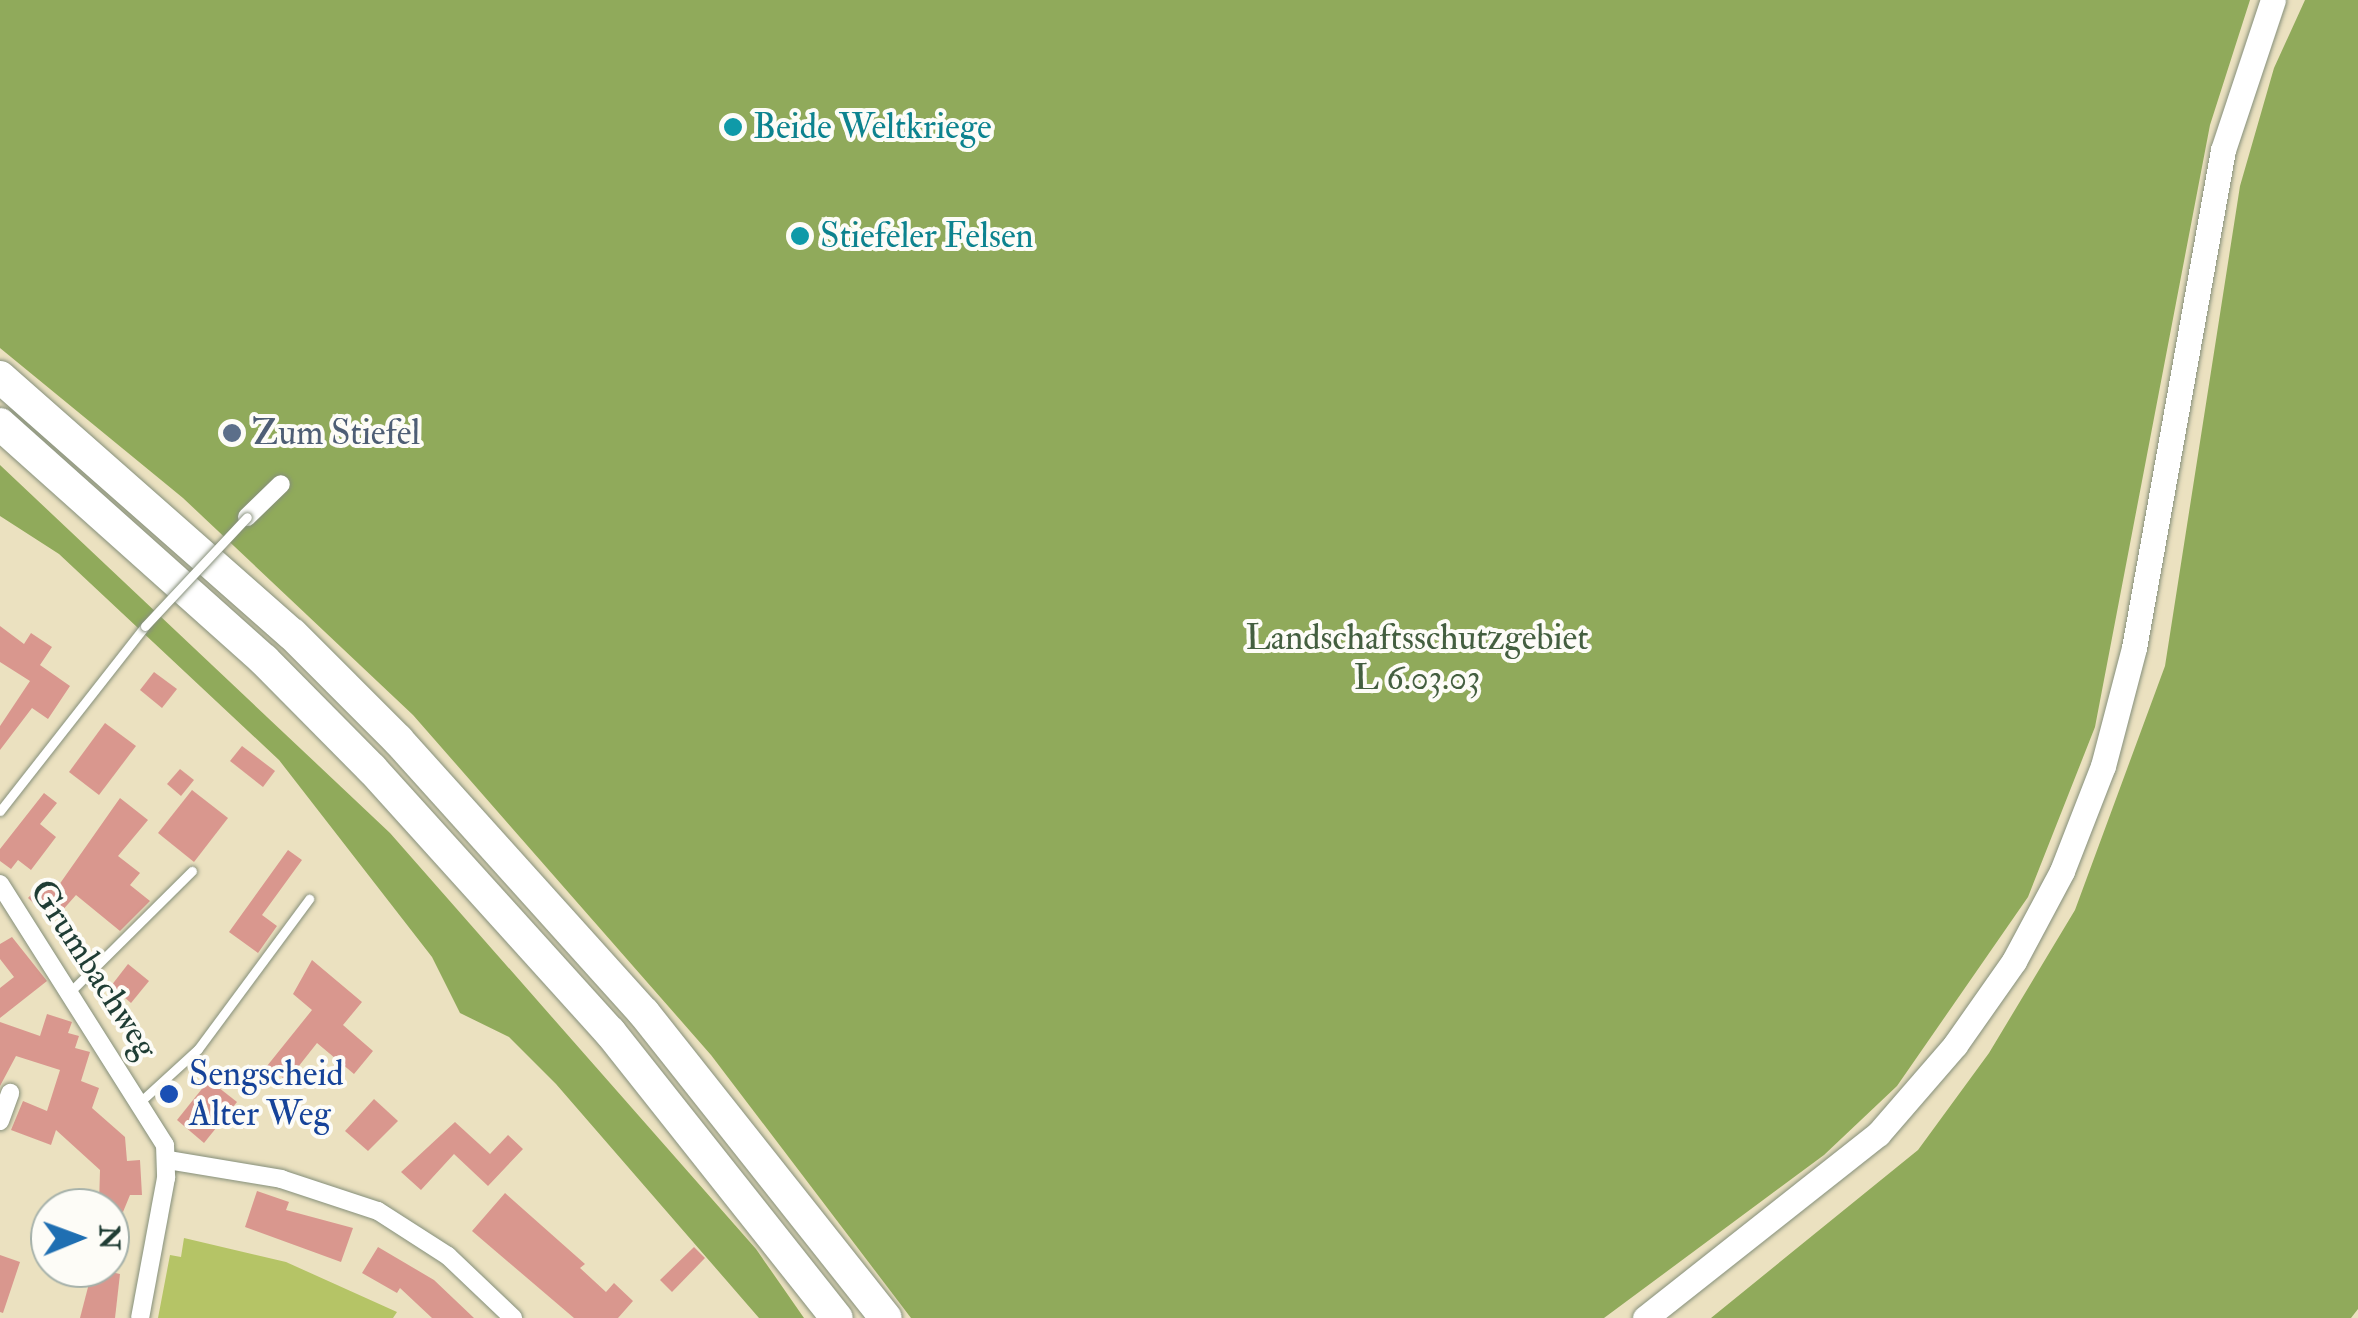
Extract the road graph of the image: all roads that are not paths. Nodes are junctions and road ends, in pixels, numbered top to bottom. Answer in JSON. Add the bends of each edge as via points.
{"nodes":[{"id":1,"x":2273,"y":0,"type":"edge"},
{"id":2,"x":0,"y":377,"type":"edge"},
{"id":3,"x":0,"y":424,"type":"edge"},
{"id":4,"x":280,"y":484,"type":"dead end"},
{"id":5,"x":247,"y":517,"type":"joint"},
{"id":6,"x":0,"y":811,"type":"edge"},
{"id":7,"x":192,"y":871,"type":"dead end"},
{"id":8,"x":0,"y":884,"type":"edge"},
{"id":9,"x":310,"y":899,"type":"dead end"},
{"id":10,"x":72,"y":990,"type":"junction"},
{"id":11,"x":10,"y":1093,"type":"dead end"},
{"id":12,"x":141,"y":1102,"type":"junction"},
{"id":13,"x":0,"y":1121,"type":"edge"},
{"id":14,"x":168,"y":1160,"type":"junction"},
{"id":15,"x":140,"y":1318,"type":"edge"},
{"id":16,"x":513,"y":1318,"type":"edge"},
{"id":17,"x":837,"y":1318,"type":"edge"},
{"id":18,"x":886,"y":1318,"type":"edge"},
{"id":19,"x":1645,"y":1318,"type":"edge"}],
"edges":[{"from":1,"to":19,"type":"main road","via":[[2224,150],[2134,648],[2103,766],[2062,871],[2014,961],[1878,1134]]},
{"from":2,"to":18,"type":"highway","via":[[278,621],[398,740],[644,1013]]},
{"from":3,"to":17,"type":"highway","via":[[264,660],[372,769],[610,1032]]},
{"from":4,"to":5,"type":"street"},
{"from":5,"to":6,"type":"lane","bridge":true,"via":[[145,626]]},
{"from":7,"to":10,"type":"lane"},
{"from":8,"to":10,"type":"street","name":"Grumbachweg"},
{"from":9,"to":12,"type":"lane","via":[[198,1049]]},
{"from":10,"to":12,"type":"street","name":"Grumbachweg"},
{"from":11,"to":13,"type":"street"},
{"from":12,"to":14,"type":"street","name":"Grumbachweg"},
{"from":14,"to":15,"type":"street"},
{"from":14,"to":16,"type":"street","via":[[281,1180],[378,1211],[448,1256]]}]}
